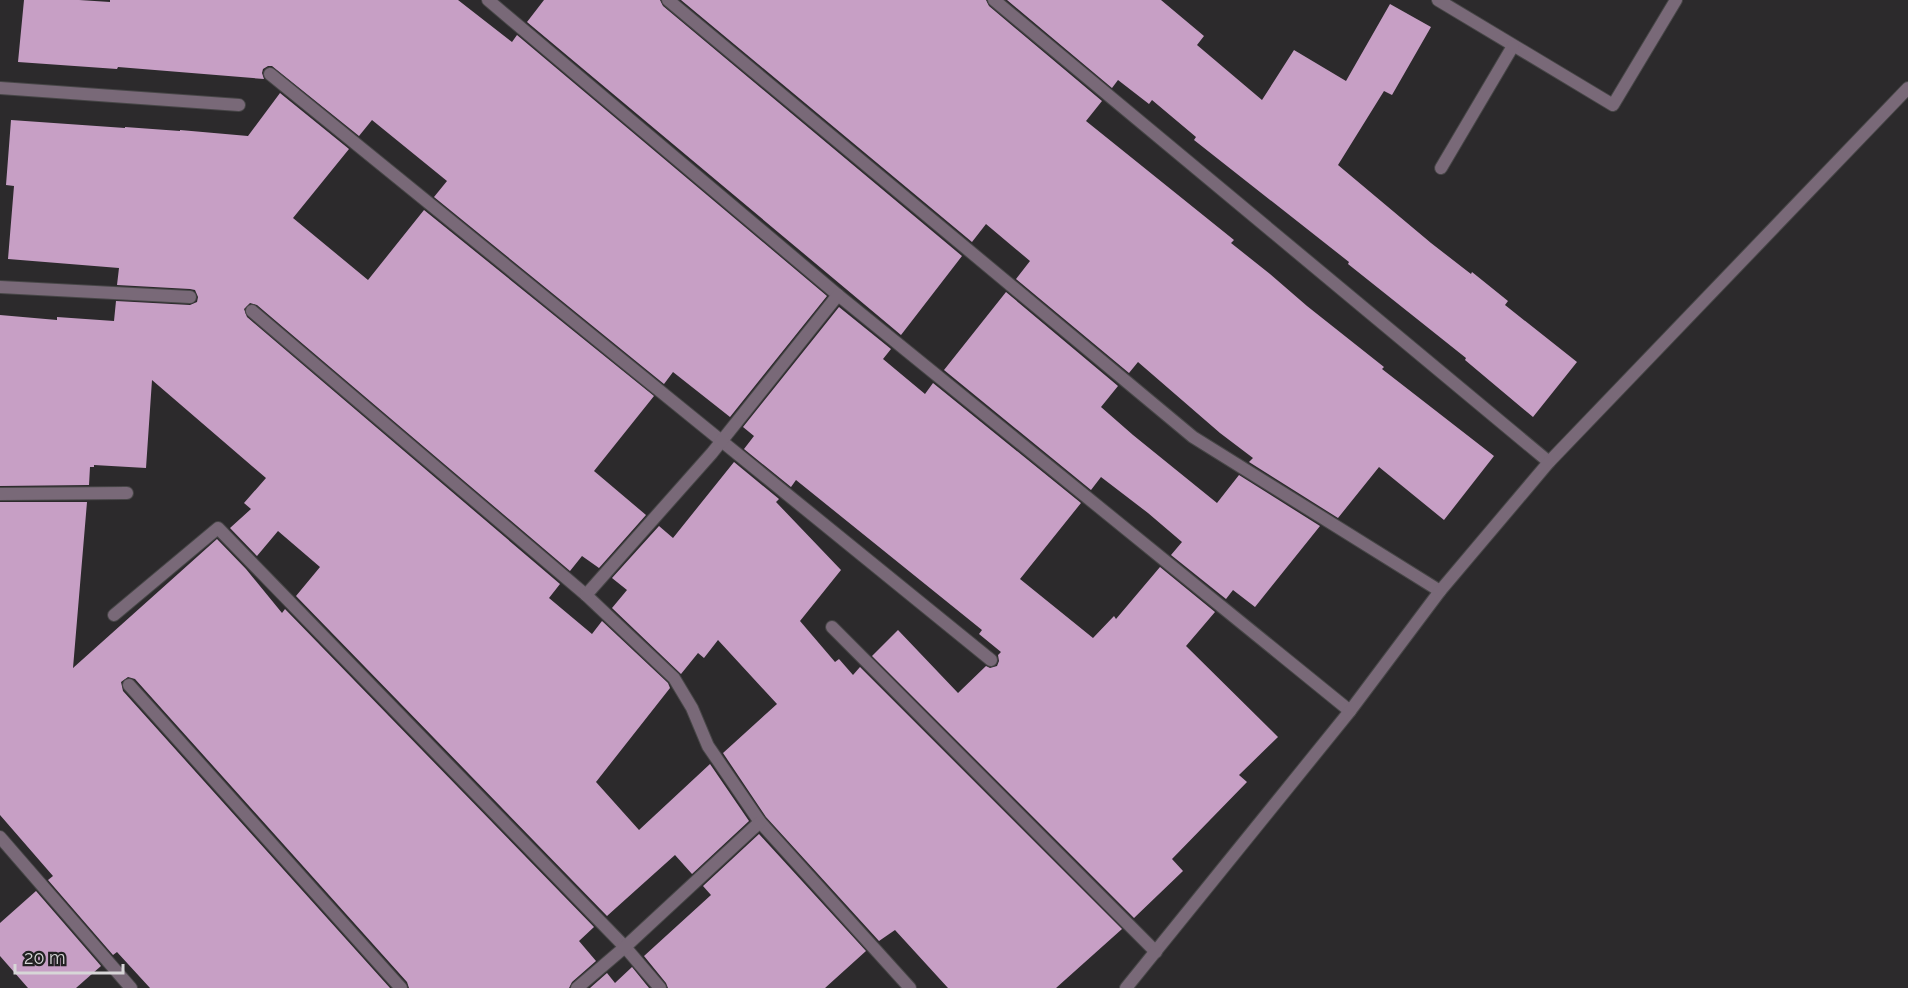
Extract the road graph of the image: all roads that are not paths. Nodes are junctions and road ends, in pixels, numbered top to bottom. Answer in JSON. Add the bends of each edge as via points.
{"nodes":[{"id":1,"x":488,"y":0,"type":"edge"},
{"id":2,"x":668,"y":0,"type":"edge"},
{"id":3,"x":994,"y":0,"type":"edge"},
{"id":4,"x":1438,"y":0,"type":"edge"},
{"id":5,"x":1676,"y":0,"type":"edge"},
{"id":6,"x":1514,"y":46,"type":"junction"},
{"id":7,"x":270,"y":74,"type":"dead end"},
{"id":8,"x":1908,"y":87,"type":"edge"},
{"id":9,"x":0,"y":88,"type":"edge"},
{"id":10,"x":239,"y":105,"type":"dead end"},
{"id":11,"x":1441,"y":168,"type":"dead end"},
{"id":12,"x":0,"y":287,"type":"edge"},
{"id":13,"x":838,"y":295,"type":"junction"},
{"id":14,"x":189,"y":297,"type":"dead end"},
{"id":15,"x":252,"y":311,"type":"dead end"},
{"id":16,"x":722,"y":441,"type":"junction"},
{"id":17,"x":1549,"y":462,"type":"junction"},
{"id":18,"x":127,"y":493,"type":"dead end"},
{"id":19,"x":0,"y":494,"type":"edge"},
{"id":20,"x":1440,"y":591,"type":"junction"},
{"id":21,"x":586,"y":595,"type":"junction"},
{"id":22,"x":114,"y":615,"type":"dead end"},
{"id":23,"x":832,"y":627,"type":"dead end"},
{"id":24,"x":991,"y":660,"type":"dead end"},
{"id":25,"x":129,"y":685,"type":"dead end"},
{"id":26,"x":1350,"y":711,"type":"junction"},
{"id":27,"x":760,"y":822,"type":"junction"},
{"id":28,"x":0,"y":837,"type":"edge"},
{"id":29,"x":625,"y":947,"type":"junction"},
{"id":30,"x":1156,"y":952,"type":"junction"},
{"id":31,"x":131,"y":988,"type":"edge"},
{"id":32,"x":401,"y":988,"type":"edge"},
{"id":33,"x":577,"y":988,"type":"edge"},
{"id":34,"x":660,"y":988,"type":"edge"},
{"id":35,"x":910,"y":988,"type":"edge"},
{"id":36,"x":1126,"y":988,"type":"edge"}],
"edges":[{"from":1,"to":13,"type":"street"},
{"from":2,"to":20,"type":"street","via":[[1193,437]]},
{"from":3,"to":17,"type":"street"},
{"from":4,"to":6,"type":"street"},
{"from":5,"to":6,"type":"street","via":[[1613,105]]},
{"from":6,"to":11,"type":"street"},
{"from":7,"to":16,"type":"street"},
{"from":8,"to":17,"type":"street"},
{"from":9,"to":10,"type":"street"},
{"from":12,"to":14,"type":"street"},
{"from":13,"to":16,"type":"street"},
{"from":13,"to":26,"type":"street"},
{"from":15,"to":21,"type":"street"},
{"from":16,"to":21,"type":"street"},
{"from":16,"to":24,"type":"street"},
{"from":17,"to":20,"type":"street"},
{"from":18,"to":19,"type":"street"},
{"from":20,"to":26,"type":"street"},
{"from":21,"to":27,"type":"street","via":[[674,678],[708,746]]},
{"from":22,"to":29,"type":"street","via":[[218,528]]},
{"from":23,"to":30,"type":"street"},
{"from":25,"to":32,"type":"street"},
{"from":26,"to":30,"type":"street"},
{"from":27,"to":29,"type":"street"},
{"from":27,"to":35,"type":"street"},
{"from":28,"to":31,"type":"street"},
{"from":29,"to":33,"type":"street"},
{"from":29,"to":34,"type":"street"},
{"from":30,"to":36,"type":"street"}]}
